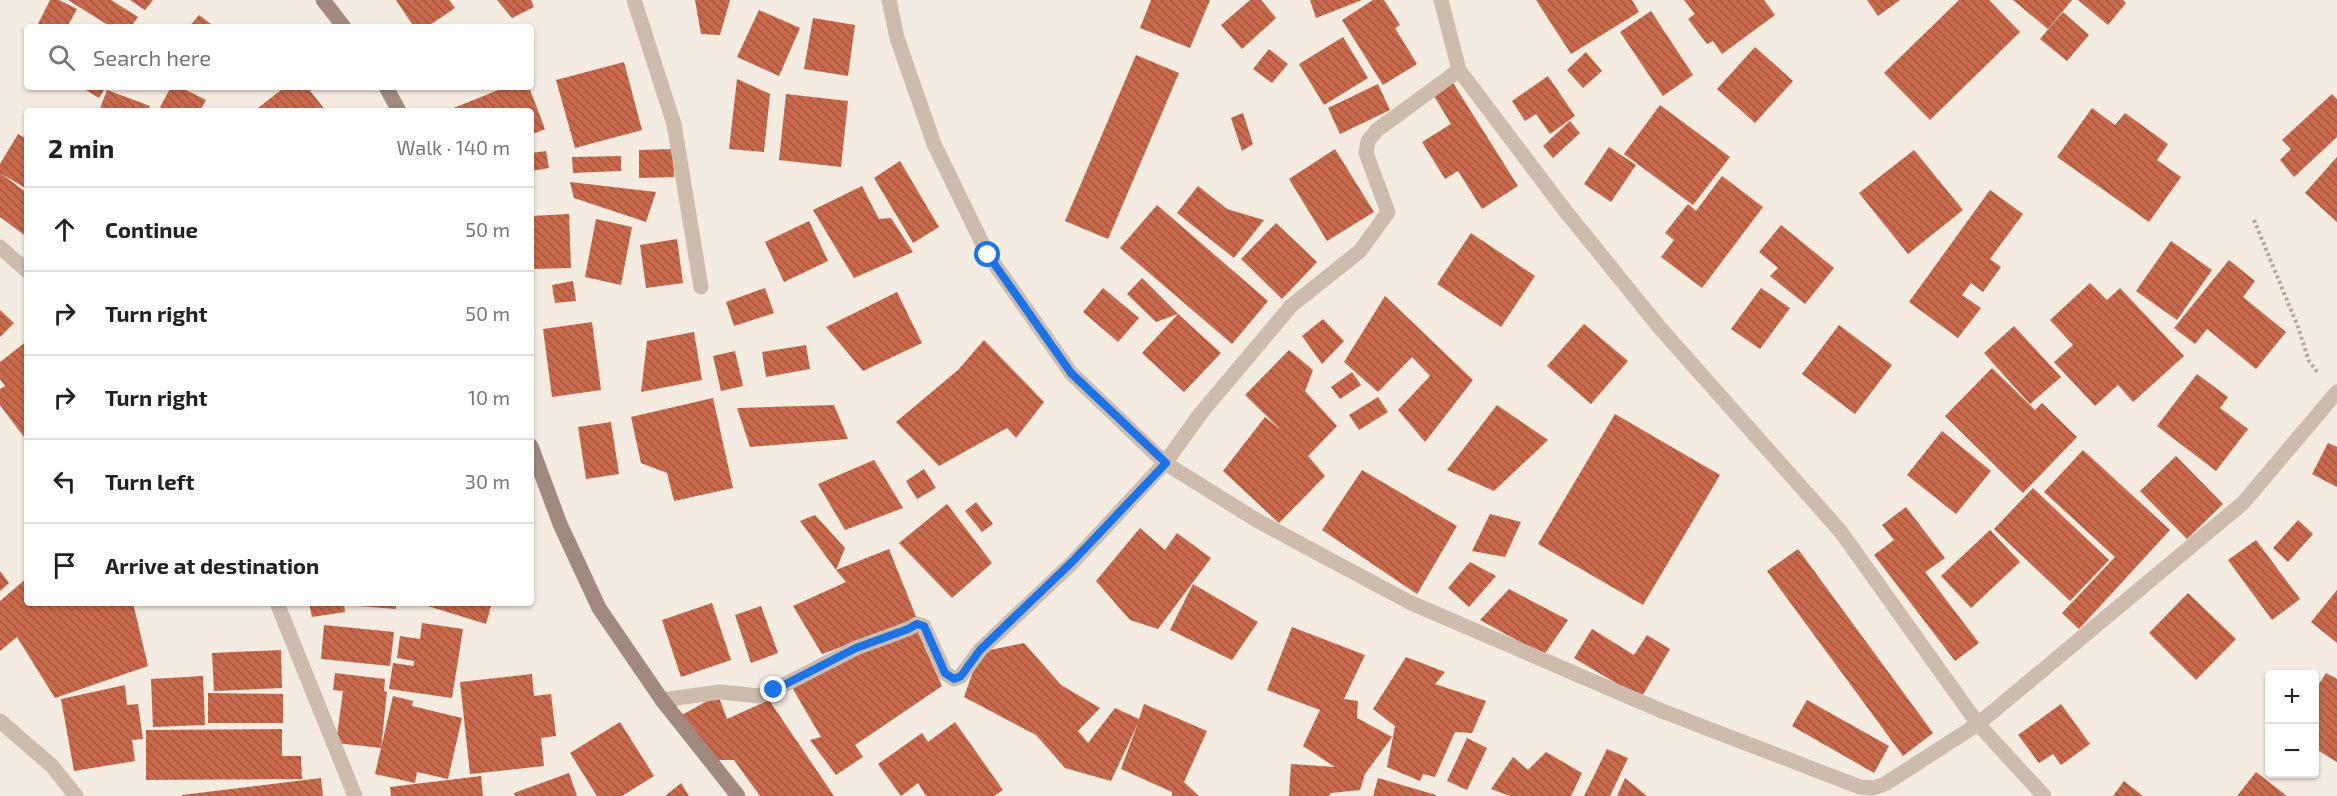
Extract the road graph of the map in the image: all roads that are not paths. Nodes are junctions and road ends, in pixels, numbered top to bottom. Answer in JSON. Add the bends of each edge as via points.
{"nodes":[{"id":1,"x":323,"y":0,"type":"edge"},
{"id":2,"x":634,"y":0,"type":"edge"},
{"id":3,"x":889,"y":0,"type":"edge"},
{"id":4,"x":1441,"y":0,"type":"edge"},
{"id":5,"x":342,"y":24,"type":"edge"},
{"id":6,"x":1459,"y":70,"type":"junction"},
{"id":7,"x":388,"y":90,"type":"edge"},
{"id":8,"x":397,"y":108,"type":"edge"},
{"id":9,"x":0,"y":247,"type":"edge"},
{"id":10,"x":24,"y":267,"type":"edge"},
{"id":11,"x":701,"y":287,"type":"dead end"},
{"id":12,"x":2335,"y":394,"type":"edge"},
{"id":13,"x":534,"y":454,"type":"edge"},
{"id":14,"x":1166,"y":463,"type":"junction"},
{"id":15,"x":278,"y":606,"type":"edge"},
{"id":16,"x":662,"y":700,"type":"junction"},
{"id":17,"x":0,"y":721,"type":"edge"},
{"id":18,"x":1978,"y":724,"type":"junction"},
{"id":19,"x":76,"y":796,"type":"edge"},
{"id":20,"x":355,"y":796,"type":"edge"},
{"id":21,"x":738,"y":796,"type":"edge"},
{"id":22,"x":2044,"y":796,"type":"edge"}],
"edges":[{"from":1,"to":5,"type":"street"},
{"from":2,"to":11,"type":"street","via":[[674,124]]},
{"from":3,"to":14,"type":"street","via":[[897,38],[934,144],[988,255],[1071,373]]},
{"from":4,"to":6,"type":"street"},
{"from":6,"to":14,"type":"street","via":[[1377,130],[1368,141],[1366,153],[1388,212],[1360,251],[1291,306],[1201,413]]},
{"from":6,"to":18,"type":"street","via":[[1622,283],[1841,532]]},
{"from":7,"to":8,"type":"street"},
{"from":9,"to":10,"type":"street"},
{"from":12,"to":18,"type":"street","via":[[2243,503]]},
{"from":13,"to":16,"type":"street","via":[[560,524],[599,608]]},
{"from":14,"to":16,"type":"street","via":[[1072,562],[980,650],[961,676],[954,679],[945,673],[924,626],[917,624],[856,648],[759,696],[720,692]]},
{"from":14,"to":18,"type":"street","via":[[1258,521],[1409,602],[1662,711],[1860,787],[1885,784]]},
{"from":15,"to":20,"type":"street"},
{"from":16,"to":21,"type":"street"},
{"from":17,"to":19,"type":"street","via":[[52,766]]},
{"from":18,"to":22,"type":"street"}]}
